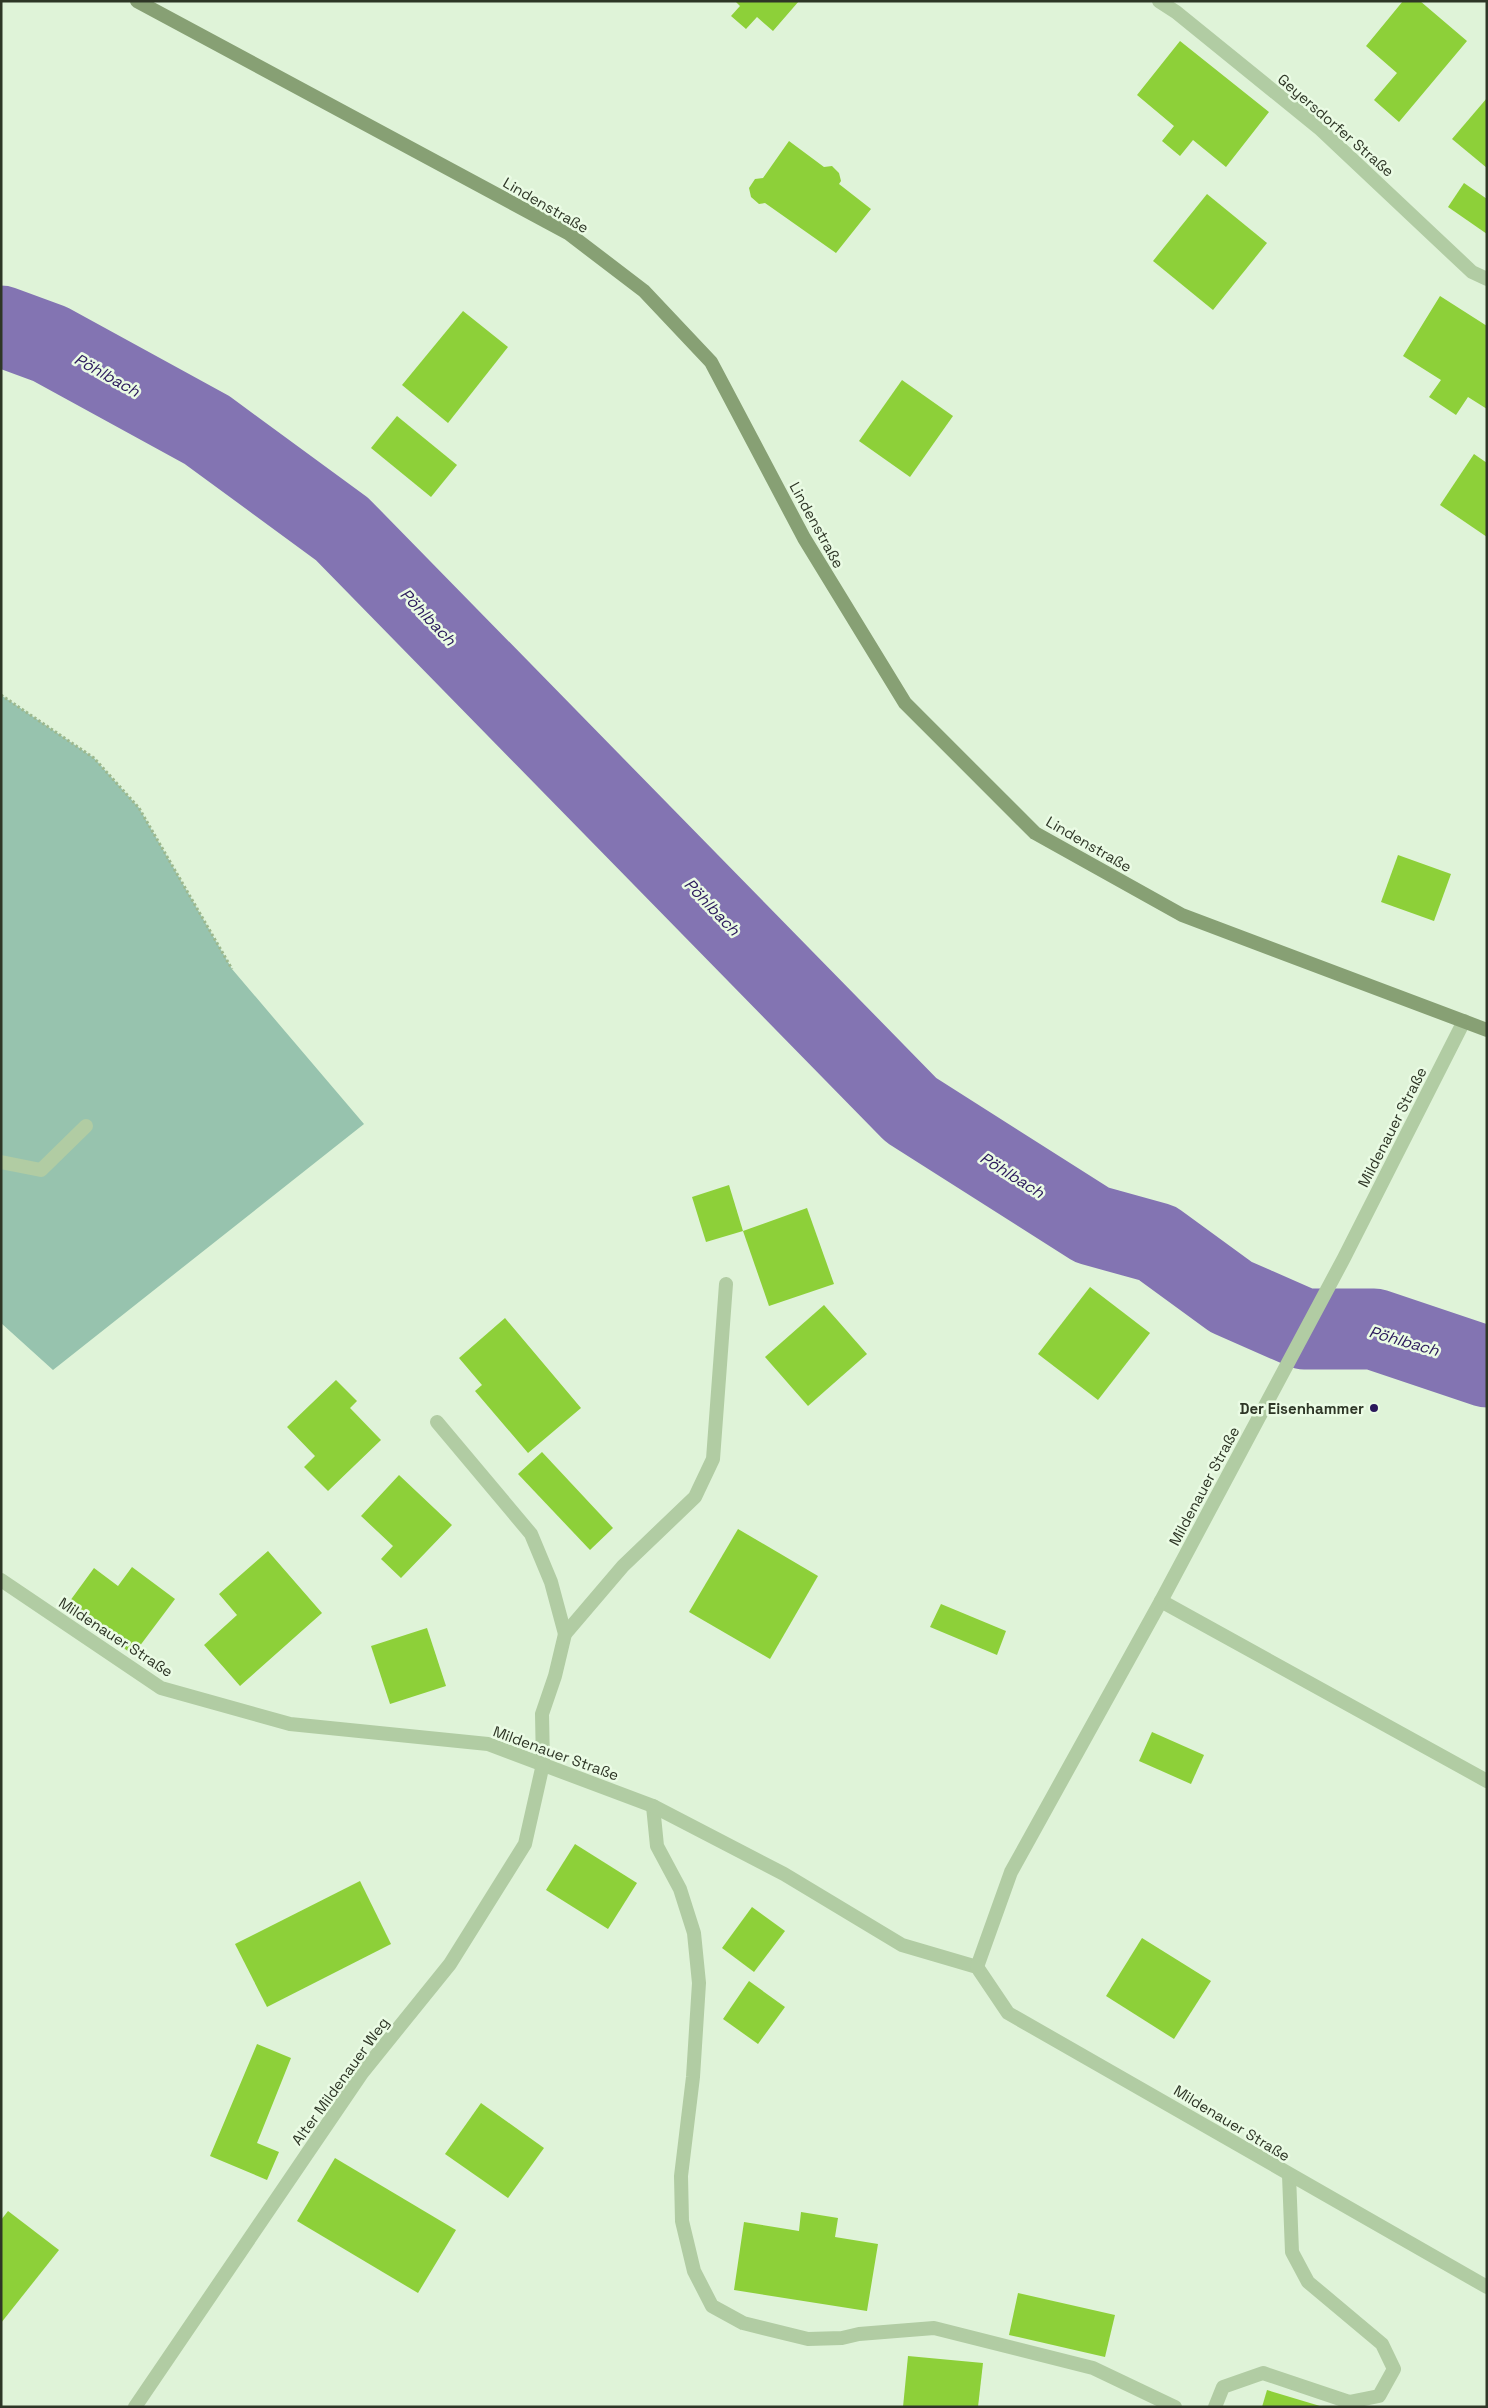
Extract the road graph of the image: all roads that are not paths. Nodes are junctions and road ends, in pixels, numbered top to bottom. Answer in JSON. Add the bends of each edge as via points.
{"nodes":[{"id":1,"x":137,"y":1,"type":"edge"},
{"id":2,"x":1159,"y":1,"type":"edge"},
{"id":3,"x":1487,"y":279,"type":"edge"},
{"id":4,"x":1464,"y":1020,"type":"junction"},
{"id":5,"x":1487,"y":1030,"type":"edge"},
{"id":6,"x":86,"y":1126,"type":"dead end"},
{"id":7,"x":1,"y":1162,"type":"edge"},
{"id":8,"x":726,"y":1284,"type":"dead end"},
{"id":9,"x":437,"y":1422,"type":"dead end"},
{"id":10,"x":1,"y":1580,"type":"edge"},
{"id":11,"x":1161,"y":1601,"type":"junction"},
{"id":12,"x":565,"y":1634,"type":"junction"},
{"id":13,"x":543,"y":1764,"type":"junction"},
{"id":14,"x":1487,"y":1781,"type":"edge"},
{"id":15,"x":653,"y":1806,"type":"junction"},
{"id":16,"x":977,"y":1966,"type":"junction"},
{"id":17,"x":1289,"y":2175,"type":"junction"},
{"id":18,"x":1487,"y":2287,"type":"edge"},
{"id":19,"x":135,"y":2407,"type":"edge"},
{"id":20,"x":1175,"y":2407,"type":"edge"},
{"id":21,"x":1215,"y":2407,"type":"edge"}],
"edges":[{"from":1,"to":4,"type":"main road","name":"Lindenstraße","via":[[568,233],[644,291],[711,362],[804,538],[905,703],[1036,833],[1182,915]]},
{"from":2,"to":3,"type":"street","name":"Geyersdorfer Straße","via":[[1319,128],[1472,272]]},
{"from":4,"to":5,"type":"main road","name":"Lindenstraße"},
{"from":4,"to":11,"type":"street","name":"Mildenauer Straße","via":[[1344,1258]]},
{"from":6,"to":7,"type":"street","via":[[41,1170]]},
{"from":8,"to":12,"type":"street","via":[[713,1459],[695,1497],[623,1566]]},
{"from":9,"to":12,"type":"street","via":[[531,1534],[551,1582]]},
{"from":10,"to":13,"type":"street","name":"Mildenauer Straße","via":[[161,1688],[290,1724],[488,1744]]},
{"from":11,"to":14,"type":"street"},
{"from":11,"to":16,"type":"street","name":"Mildenauer Straße","via":[[1011,1872]]},
{"from":12,"to":13,"type":"street","name":"Alter Mildenauer Weg","via":[[542,1714]]},
{"from":13,"to":15,"type":"street","name":"Mildenauer Straße"},
{"from":13,"to":19,"type":"street","name":"Alter Mildenauer Weg","via":[[525,1844],[450,1964],[362,2073]]},
{"from":15,"to":16,"type":"street","name":"Mildenauer Straße","via":[[784,1874],[902,1944]]},
{"from":15,"to":20,"type":"street","via":[[657,1846],[680,1888],[694,1933],[698,1983],[693,2077],[681,2176],[682,2221],[694,2271],[712,2306],[743,2323],[808,2339],[934,2328],[1093,2368]]},
{"from":16,"to":17,"type":"street","name":"Mildenauer Straße","via":[[1008,2013]]},
{"from":17,"to":18,"type":"street","name":"Mildenauer Straße"},
{"from":17,"to":21,"type":"street","via":[[1292,2252],[1308,2282],[1382,2344],[1394,2369],[1379,2396],[1349,2402],[1263,2373],[1223,2387]]}]}
